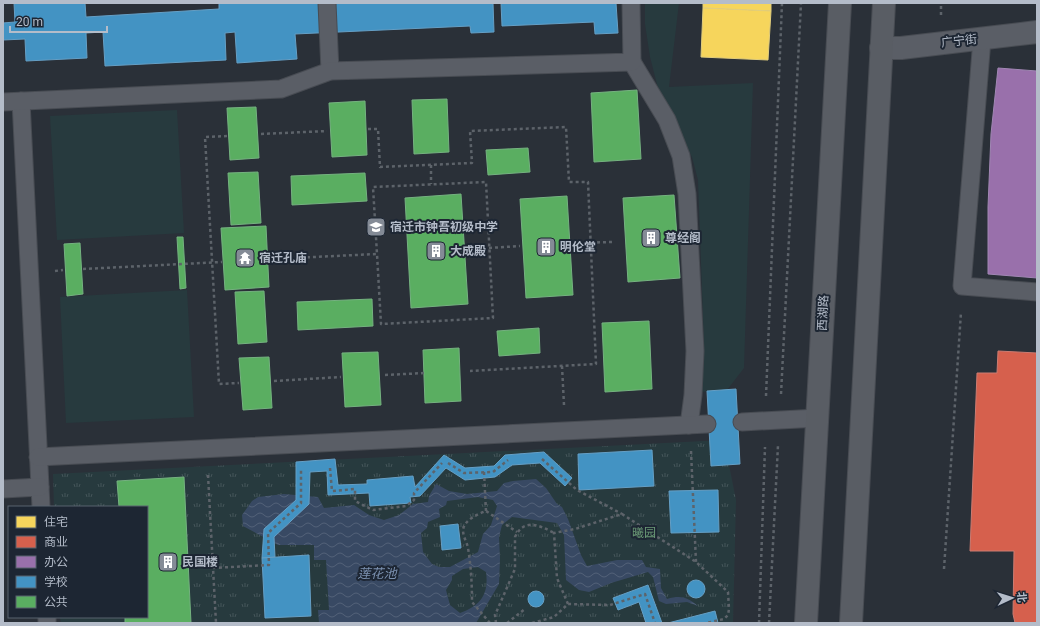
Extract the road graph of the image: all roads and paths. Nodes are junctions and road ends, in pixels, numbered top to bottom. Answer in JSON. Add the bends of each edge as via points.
{"nodes":[{"id":1,"x":327,"y":3,"type":"edge"},
{"id":2,"x":631,"y":3,"type":"edge"},
{"id":3,"x":782,"y":3,"type":"edge"},
{"id":4,"x":801,"y":3,"type":"edge"},
{"id":5,"x":840,"y":3,"type":"edge"},
{"id":6,"x":884,"y":3,"type":"edge"},
{"id":7,"x":1037,"y":32,"type":"edge"},
{"id":8,"x":982,"y":39,"type":"junction"},
{"id":9,"x":881,"y":48,"type":"junction"},
{"id":10,"x":632,"y":62,"type":"junction"},
{"id":11,"x":330,"y":71,"type":"junction"},
{"id":12,"x":21,"y":101,"type":"junction"},
{"id":13,"x":3,"y":102,"type":"edge"},
{"id":14,"x":368,"y":129,"type":"dead end"},
{"id":15,"x":327,"y":131,"type":"dead end"},
{"id":16,"x":261,"y":134,"type":"dead end"},
{"id":17,"x":227,"y":136,"type":"dead end"},
{"id":18,"x":431,"y":165,"type":"junction"},
{"id":19,"x":432,"y":184,"type":"junction"},
{"id":20,"x":614,"y":242,"type":"dead end"},
{"id":21,"x":591,"y":243,"type":"junction"},
{"id":22,"x":574,"y":244,"type":"dead end"},
{"id":23,"x":520,"y":246,"type":"dead end"},
{"id":24,"x":489,"y":248,"type":"junction"},
{"id":25,"x":377,"y":254,"type":"junction"},
{"id":26,"x":271,"y":259,"type":"dead end"},
{"id":27,"x":212,"y":262,"type":"junction"},
{"id":28,"x":222,"y":262,"type":"dead end"},
{"id":29,"x":83,"y":269,"type":"dead end"},
{"id":30,"x":962,"y":286,"type":"junction"},
{"id":31,"x":1037,"y":292,"type":"edge"},
{"id":32,"x":562,"y":366,"type":"junction"},
{"id":33,"x":470,"y":371,"type":"dead end"},
{"id":34,"x":425,"y":373,"type":"dead end"},
{"id":35,"x":385,"y":375,"type":"dead end"},
{"id":36,"x":341,"y":377,"type":"dead end"},
{"id":37,"x":274,"y":381,"type":"dead end"},
{"id":38,"x":239,"y":383,"type":"dead end"},
{"id":39,"x":818,"y":418,"type":"junction"},
{"id":40,"x":772,"y":420,"type":"junction"},
{"id":41,"x":742,"y":422,"type":"dead end"},
{"id":42,"x":707,"y":424,"type":"dead end"},
{"id":43,"x":690,"y":425,"type":"junction"},
{"id":44,"x":566,"y":431,"type":"junction"},
{"id":45,"x":206,"y":448,"type":"junction"},
{"id":46,"x":38,"y":457,"type":"junction"},
{"id":47,"x":541,"y":458,"type":"dead end"},
{"id":48,"x":510,"y":459,"type":"dead end"},
{"id":49,"x":330,"y":466,"type":"dead end"},
{"id":50,"x":308,"y":467,"type":"dead end"},
{"id":51,"x":484,"y":472,"type":"junction"},
{"id":52,"x":40,"y":487,"type":"junction"},
{"id":53,"x":3,"y":489,"type":"edge"},
{"id":54,"x":41,"y":506,"type":"edge"},
{"id":55,"x":486,"y":510,"type":"junction"},
{"id":56,"x":622,"y":514,"type":"junction"},
{"id":57,"x":517,"y":532,"type":"junction"},
{"id":58,"x":554,"y":533,"type":"junction"},
{"id":59,"x":696,"y":562,"type":"junction"},
{"id":60,"x":213,"y":568,"type":"junction"},
{"id":61,"x":944,"y":569,"type":"dead end"},
{"id":62,"x":568,"y":604,"type":"junction"},
{"id":63,"x":525,"y":609,"type":"dead end"},
{"id":64,"x":216,"y":623,"type":"edge"},
{"id":65,"x":490,"y":623,"type":"edge"},
{"id":66,"x":496,"y":623,"type":"edge"},
{"id":67,"x":508,"y":623,"type":"edge"},
{"id":68,"x":532,"y":623,"type":"edge"},
{"id":69,"x":655,"y":623,"type":"edge"},
{"id":70,"x":706,"y":623,"type":"edge"},
{"id":71,"x":759,"y":623,"type":"edge"},
{"id":72,"x":769,"y":623,"type":"edge"},
{"id":73,"x":806,"y":623,"type":"edge"},
{"id":74,"x":851,"y":623,"type":"edge"}],
"edges":[{"from":1,"to":11,"type":"lane"},
{"from":2,"to":10,"type":"lane"},
{"from":3,"to":40,"type":"path"},
{"from":4,"to":40,"type":"path"},
{"from":5,"to":39,"type":"main road","name":"西湖路"},
{"from":6,"to":9,"type":"main road"},
{"from":7,"to":8,"type":"street","name":"广宁街"},
{"from":8,"to":9,"type":"street","name":"广宁街"},
{"from":8,"to":30,"type":"lane"},
{"from":9,"to":74,"type":"main road"},
{"from":10,"to":11,"type":"lane"},
{"from":10,"to":43,"type":"lane","via":[[666,120],[682,156],[687,194],[695,351]]},
{"from":11,"to":12,"type":"lane","via":[[281,89]]},
{"from":12,"to":13,"type":"lane"},
{"from":12,"to":46,"type":"lane"},
{"from":14,"to":18,"type":"path","via":[[378,129],[380,167]]},
{"from":15,"to":16,"type":"path"},
{"from":17,"to":27,"type":"path","via":[[205,137]]},
{"from":18,"to":19,"type":"path"},
{"from":18,"to":21,"type":"path","via":[[472,163],[470,131],[566,127],[569,182],[588,182]]},
{"from":19,"to":24,"type":"path","via":[[486,182]]},
{"from":19,"to":25,"type":"path","via":[[373,187]]},
{"from":20,"to":21,"type":"path"},
{"from":21,"to":22,"type":"path"},
{"from":21,"to":32,"type":"path","via":[[596,364]]},
{"from":23,"to":24,"type":"path"},
{"from":24,"to":25,"type":"path","via":[[493,318],[381,324]]},
{"from":25,"to":26,"type":"path"},
{"from":27,"to":28,"type":"path"},
{"from":27,"to":29,"type":"path"},
{"from":27,"to":38,"type":"path","via":[[219,384]]},
{"from":30,"to":31,"type":"lane"},
{"from":30,"to":61,"type":"path"},
{"from":32,"to":33,"type":"path"},
{"from":32,"to":44,"type":"path"},
{"from":34,"to":35,"type":"path"},
{"from":36,"to":37,"type":"path"},
{"from":39,"to":40,"type":"lane"},
{"from":39,"to":73,"type":"main road","name":"西湖路"},
{"from":40,"to":41,"type":"lane"},
{"from":40,"to":71,"type":"path"},
{"from":40,"to":72,"type":"path"},
{"from":42,"to":43,"type":"lane"},
{"from":43,"to":44,"type":"lane"},
{"from":43,"to":59,"type":"path"},
{"from":44,"to":45,"type":"lane"},
{"from":45,"to":46,"type":"lane"},
{"from":45,"to":60,"type":"path"},
{"from":46,"to":52,"type":"lane"},
{"from":47,"to":56,"type":"path","via":[[577,490]]},
{"from":48,"to":51,"type":"path","via":[[493,472]]},
{"from":49,"to":51,"type":"path","via":[[332,491],[355,489],[355,501],[373,510],[406,506],[414,500],[414,493],[444,461],[464,473]]},
{"from":50,"to":60,"type":"path","via":[[301,468],[301,503],[268,533],[269,565]]},
{"from":51,"to":55,"type":"path"},
{"from":52,"to":53,"type":"lane"},
{"from":52,"to":54,"type":"lane"},
{"from":55,"to":57,"type":"path"},
{"from":55,"to":65,"type":"path","via":[[470,520],[463,529],[472,573],[473,603]]},
{"from":56,"to":58,"type":"path"},
{"from":56,"to":59,"type":"path"},
{"from":57,"to":58,"type":"path","via":[[519,528],[528,525],[542,527]]},
{"from":57,"to":66,"type":"path","via":[[514,537],[515,569],[495,615]]},
{"from":58,"to":62,"type":"path","via":[[557,578]]},
{"from":59,"to":70,"type":"path","via":[[728,592],[728,615],[724,619]]},
{"from":60,"to":64,"type":"path"},
{"from":62,"to":68,"type":"path","via":[[554,617]]},
{"from":62,"to":69,"type":"path","via":[[610,605],[645,594]]},
{"from":63,"to":67,"type":"path"}]}
